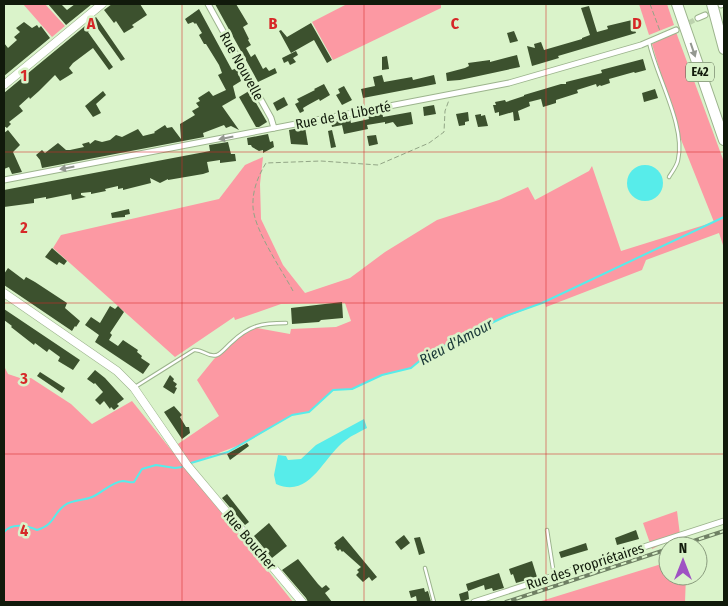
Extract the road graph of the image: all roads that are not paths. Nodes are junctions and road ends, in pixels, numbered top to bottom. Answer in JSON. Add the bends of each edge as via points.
{"nodes":[{"id":1,"x":102,"y":4,"type":"edge"},
{"id":2,"x":208,"y":4,"type":"edge"},
{"id":3,"x":677,"y":4,"type":"edge"},
{"id":4,"x":719,"y":4,"type":"edge"},
{"id":5,"x":704,"y":14,"type":"dead end"},
{"id":6,"x":698,"y":18,"type":"tunnel mouth"},
{"id":7,"x":676,"y":30,"type":"tunnel mouth"},
{"id":8,"x":649,"y":42,"type":"junction"},
{"id":9,"x":724,"y":49,"type":"edge"},
{"id":10,"x":4,"y":85,"type":"edge"},
{"id":11,"x":274,"y":128,"type":"junction"},
{"id":12,"x":724,"y":140,"type":"edge"},
{"id":13,"x":669,"y":177,"type":"dead end"},
{"id":14,"x":4,"y":180,"type":"edge"},
{"id":15,"x":4,"y":293,"type":"edge"},
{"id":16,"x":286,"y":323,"type":"dead end"},
{"id":17,"x":134,"y":388,"type":"junction"},
{"id":18,"x":724,"y":521,"type":"edge"},
{"id":19,"x":547,"y":530,"type":"dead end"},
{"id":20,"x":425,"y":568,"type":"dead end"},
{"id":21,"x":554,"y":576,"type":"junction"},
{"id":22,"x":302,"y":602,"type":"edge"},
{"id":23,"x":434,"y":602,"type":"edge"},
{"id":24,"x":474,"y":602,"type":"edge"}],
"edges":[{"from":1,"to":10,"type":"street"},
{"from":2,"to":11,"type":"street","name":"Rue Nouvelle"},
{"from":3,"to":12,"type":"highway","number":"E42","one_way":true},
{"from":4,"to":9,"type":"highway","number":"E42"},
{"from":5,"to":6,"type":"street"},
{"from":7,"to":8,"type":"street","name":"Rue de la Liberté"},
{"from":8,"to":11,"type":"street","name":"Rue de la Liberté","via":[[532,77]]},
{"from":8,"to":13,"type":"lane","via":[[678,132],[678,163]]},
{"from":11,"to":14,"type":"street","name":"Rue de la Liberté","one_way":true},
{"from":15,"to":17,"type":"street","name":"Rue Boucher","via":[[117,370]]},
{"from":16,"to":17,"type":"lane","via":[[264,323],[249,328],[218,355],[210,356],[194,350]]},
{"from":17,"to":22,"type":"street","name":"Rue Boucher","via":[[198,478]]},
{"from":18,"to":21,"type":"street","name":"Rue des Propriétaires"},
{"from":19,"to":21,"type":"lane"},
{"from":20,"to":23,"type":"lane"},
{"from":21,"to":24,"type":"street","name":"Rue des Propriétaires"}]}
